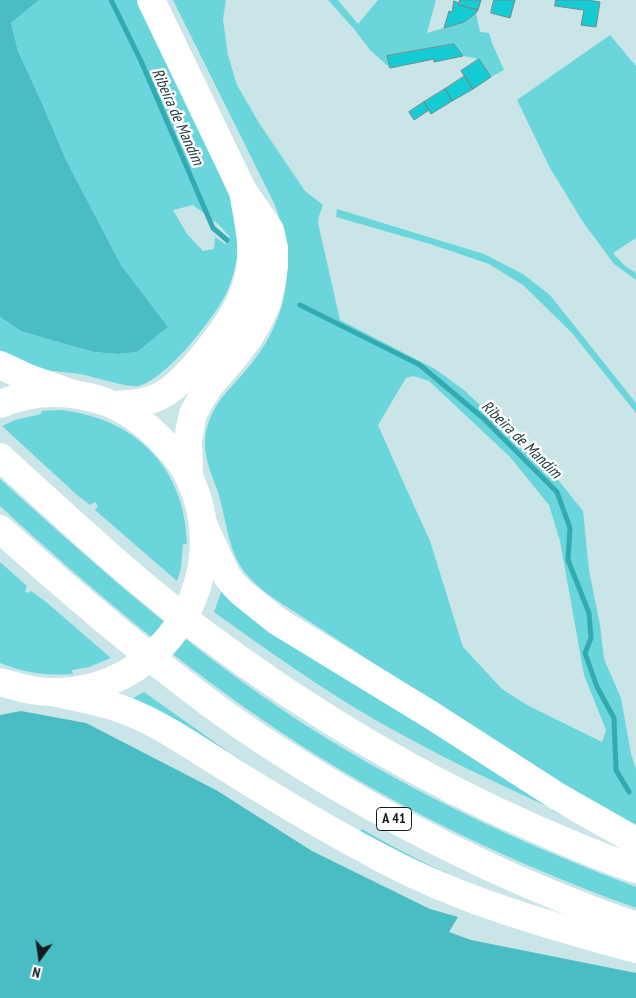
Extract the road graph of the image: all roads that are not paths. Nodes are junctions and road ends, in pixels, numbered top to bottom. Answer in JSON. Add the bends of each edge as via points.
{"nodes":[{"id":1,"x":151,"y":0,"type":"edge"},
{"id":2,"x":243,"y":190,"type":"junction"},
{"id":3,"x":0,"y":365,"type":"edge"},
{"id":4,"x":70,"y":393,"type":"junction"},
{"id":5,"x":0,"y":404,"type":"edge"},
{"id":6,"x":116,"y":405,"type":"junction"},
{"id":7,"x":0,"y":457,"type":"edge"},
{"id":8,"x":189,"y":475,"type":"junction"},
{"id":9,"x":203,"y":524,"type":"junction"},
{"id":10,"x":0,"y":529,"type":"edge"},
{"id":11,"x":5,"y":685,"type":"edge"},
{"id":12,"x":52,"y":692,"type":"junction"},
{"id":13,"x":636,"y":841,"type":"edge"},
{"id":14,"x":636,"y":869,"type":"edge"},
{"id":15,"x":636,"y":926,"type":"edge"},
{"id":16,"x":636,"y":949,"type":"edge"}],
"edges":[{"from":1,"to":2,"type":"main road"},
{"from":2,"to":6,"type":"main road","via":[[251,243],[250,270],[232,318],[201,358],[167,393],[152,400]]},
{"from":2,"to":8,"type":"main road","via":[[270,230],[274,253],[271,285],[264,309],[250,336],[210,385],[194,414],[188,441]]},
{"from":3,"to":4,"type":"main road"},
{"from":4,"to":5,"type":"main road","via":[[29,395]]},
{"from":4,"to":6,"type":"main road"},
{"from":6,"to":8,"type":"main road","via":[[155,433]]},
{"from":7,"to":14,"type":"main road","via":[[167,604],[311,708],[385,753],[476,801]]},
{"from":8,"to":9,"type":"main road"},
{"from":9,"to":12,"type":"main road","via":[[204,557],[193,599],[167,641],[144,663],[124,675],[88,688]]},
{"from":9,"to":13,"type":"main road","via":[[234,585],[277,621],[560,798]]},
{"from":10,"to":15,"type":"main road","number":"A 41","via":[[74,596],[172,675],[239,725],[307,768],[369,806],[457,852],[555,896]]},
{"from":11,"to":12,"type":"main road"},
{"from":12,"to":16,"type":"main road","via":[[132,712],[326,828],[450,891],[533,920]]}]}
